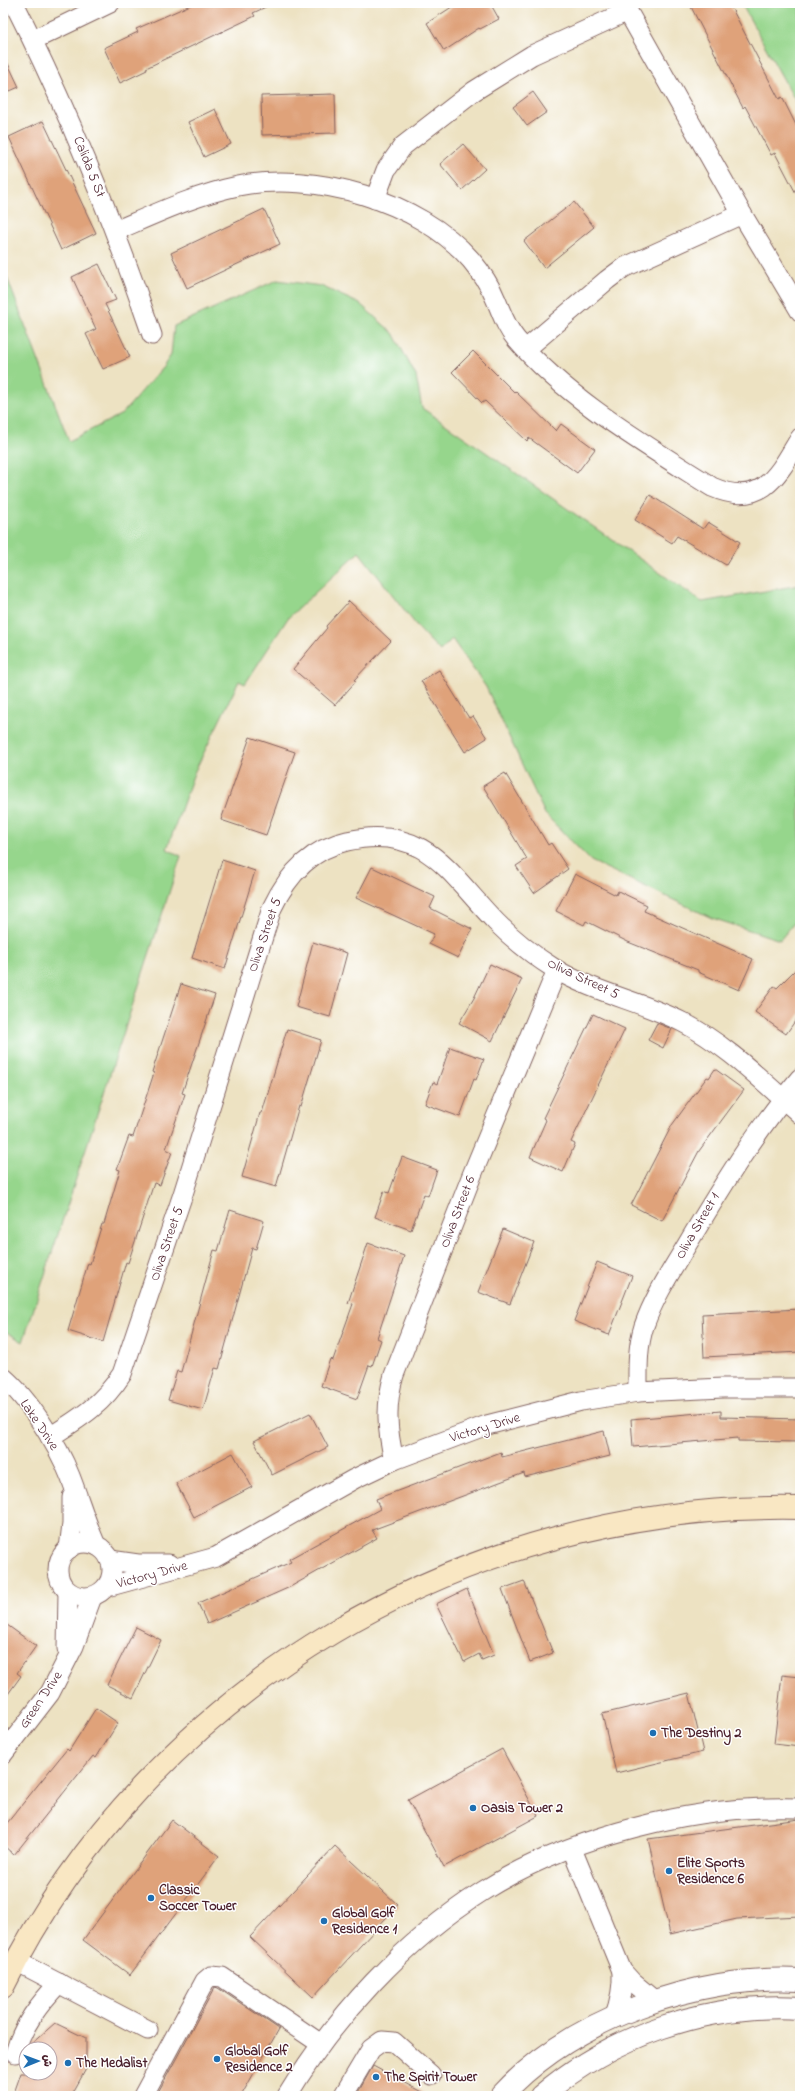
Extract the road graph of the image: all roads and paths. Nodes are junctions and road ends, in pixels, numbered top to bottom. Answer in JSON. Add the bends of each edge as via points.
{"nodes":[{"id":1,"x":14,"y":3,"type":"edge"},
{"id":2,"x":110,"y":3,"type":"edge"},
{"id":3,"x":625,"y":7,"type":"edge"},
{"id":4,"x":33,"y":40,"type":"junction"},
{"id":5,"x":375,"y":199,"type":"junction"},
{"id":6,"x":742,"y":214,"type":"junction"},
{"id":7,"x":115,"y":231,"type":"junction"},
{"id":8,"x":800,"y":311,"type":"edge"},
{"id":9,"x":152,"y":335,"type":"dead end"},
{"id":10,"x":526,"y":349,"type":"junction"},
{"id":11,"x":800,"y":438,"type":"edge"},
{"id":12,"x":557,"y":970,"type":"junction"},
{"id":13,"x":800,"y":1078,"type":"edge"},
{"id":14,"x":782,"y":1099,"type":"junction"},
{"id":15,"x":800,"y":1114,"type":"edge"},
{"id":16,"x":3,"y":1377,"type":"edge"},
{"id":17,"x":800,"y":1388,"type":"edge"},
{"id":18,"x":638,"y":1392,"type":"junction"},
{"id":19,"x":50,"y":1437,"type":"junction"},
{"id":20,"x":394,"y":1460,"type":"junction"},
{"id":21,"x":70,"y":1476,"type":"junction"},
{"id":22,"x":800,"y":1508,"type":"edge"},
{"id":23,"x":96,"y":1545,"type":"junction"},
{"id":24,"x":69,"y":1549,"type":"junction"},
{"id":25,"x":110,"y":1560,"type":"junction"},
{"id":26,"x":196,"y":1563,"type":"junction"},
{"id":27,"x":68,"y":1592,"type":"junction"},
{"id":28,"x":99,"y":1592,"type":"junction"},
{"id":29,"x":64,"y":1665,"type":"junction"},
{"id":30,"x":3,"y":1754,"type":"edge"},
{"id":31,"x":800,"y":1808,"type":"edge"},
{"id":32,"x":572,"y":1849,"type":"junction"},
{"id":33,"x":16,"y":1961,"type":"junction"},
{"id":34,"x":622,"y":1971,"type":"junction"},
{"id":35,"x":800,"y":1980,"type":"edge"},
{"id":36,"x":59,"y":1983,"type":"junction"},
{"id":37,"x":3,"y":1987,"type":"edge"},
{"id":38,"x":655,"y":2001,"type":"junction"},
{"id":39,"x":800,"y":2008,"type":"edge"},
{"id":40,"x":614,"y":2018,"type":"junction"},
{"id":41,"x":148,"y":2030,"type":"dead end"},
{"id":42,"x":322,"y":2044,"type":"junction"},
{"id":43,"x":15,"y":2053,"type":"dead end"},
{"id":44,"x":431,"y":2075,"type":"dead end"},
{"id":45,"x":143,"y":2096,"type":"edge"},
{"id":46,"x":287,"y":2096,"type":"edge"},
{"id":47,"x":343,"y":2096,"type":"edge"},
{"id":48,"x":501,"y":2096,"type":"edge"},
{"id":49,"x":541,"y":2096,"type":"edge"}],
"edges":[{"from":1,"to":4,"type":"street","name":"Calida 5 St"},
{"from":2,"to":4,"type":"street"},
{"from":3,"to":5,"type":"street","via":[[532,55],[474,91],[403,146],[386,170]]},
{"from":3,"to":6,"type":"street"},
{"from":4,"to":7,"type":"street","name":"Calida 5 St"},
{"from":5,"to":7,"type":"street","via":[[317,184],[272,182],[240,186],[190,200]]},
{"from":5,"to":10,"type":"street","via":[[415,217],[438,231],[470,259],[489,286],[508,327]]},
{"from":6,"to":8,"type":"street"},
{"from":6,"to":10,"type":"street","via":[[623,268]]},
{"from":7,"to":9,"type":"street","name":"Calida 5 St"},
{"from":10,"to":11,"type":"street","via":[[576,395],[641,441],[712,487],[724,492],[748,493],[769,483],[778,475]]},
{"from":12,"to":14,"type":"street","name":"Oliva Street 5","via":[[615,996],[662,1012],[692,1027],[730,1054]]},
{"from":12,"to":19,"type":"street","name":"Oliva Street 5","via":[[515,940],[442,862],[404,841],[382,837],[360,838],[339,843],[319,852],[304,863],[280,892],[265,926],[214,1099],[122,1374],[105,1398],[94,1408]]},
{"from":12,"to":20,"type":"street","name":"Oliva Street 6","via":[[472,1175],[394,1375],[387,1420]]},
{"from":13,"to":14,"type":"street","name":"Oliva Street 1"},
{"from":14,"to":15,"type":"street","name":"Oliva Street 5"},
{"from":14,"to":18,"type":"street","name":"Oliva Street 1","via":[[722,1185],[656,1298],[640,1340]]},
{"from":16,"to":19,"type":"street","name":"Lake Drive"},
{"from":17,"to":18,"type":"street","name":"Victory Drive"},
{"from":18,"to":20,"type":"street","name":"Victory Drive","via":[[581,1401],[487,1425]]},
{"from":19,"to":21,"type":"street","name":"Lake Drive"},
{"from":20,"to":26,"type":"street","name":"Victory Drive","via":[[354,1479],[230,1550]]},
{"from":21,"to":23,"type":"street","name":"Lake Drive"},
{"from":21,"to":24,"type":"street","name":"Lake Drive","via":[[72,1518]]},
{"from":22,"to":33,"type":"main road","via":[[700,1511],[634,1520],[568,1534],[504,1553],[443,1576],[383,1604],[326,1636],[271,1672],[219,1713],[139,1788],[102,1830],[69,1874]]},
{"from":23,"to":24,"type":"street","via":[[77,1544]]},
{"from":23,"to":25,"type":"street"},
{"from":24,"to":27,"type":"street","via":[[62,1556],[58,1570],[62,1584]]},
{"from":25,"to":26,"type":"street","name":"Victory Drive","via":[[138,1564]]},
{"from":25,"to":28,"type":"street","via":[[111,1578]]},
{"from":26,"to":28,"type":"street","name":"Victory Drive"},
{"from":27,"to":28,"type":"street","via":[[75,1596]]},
{"from":27,"to":29,"type":"street","name":"Green Drive","via":[[68,1629]]},
{"from":28,"to":29,"type":"street","name":"Green Drive"},
{"from":29,"to":30,"type":"street","name":"Green Drive","via":[[41,1706]]},
{"from":31,"to":32,"type":"street","via":[[730,1810],[676,1818],[623,1831]]},
{"from":32,"to":34,"type":"street"},
{"from":32,"to":42,"type":"street","via":[[526,1867],[483,1891],[442,1920],[404,1952],[370,1987]]},
{"from":33,"to":36,"type":"street"},
{"from":33,"to":37,"type":"main road"},
{"from":34,"to":38,"type":"street"},
{"from":34,"to":40,"type":"street","via":[[622,1992]]},
{"from":35,"to":38,"type":"street","via":[[742,1982],[698,1989]]},
{"from":36,"to":41,"type":"street"},
{"from":36,"to":43,"type":"street","via":[[28,2021],[18,2040]]},
{"from":38,"to":40,"type":"street"},
{"from":39,"to":49,"type":"street","via":[[754,2008],[715,2014],[646,2033],[581,2065]]},
{"from":40,"to":48,"type":"street","via":[[557,2049],[531,2068]]},
{"from":42,"to":45,"type":"street","via":[[222,1977],[211,1976],[205,1981]]},
{"from":42,"to":46,"type":"street"},
{"from":44,"to":47,"type":"street","via":[[394,2042],[382,2041],[371,2049]]}]}
